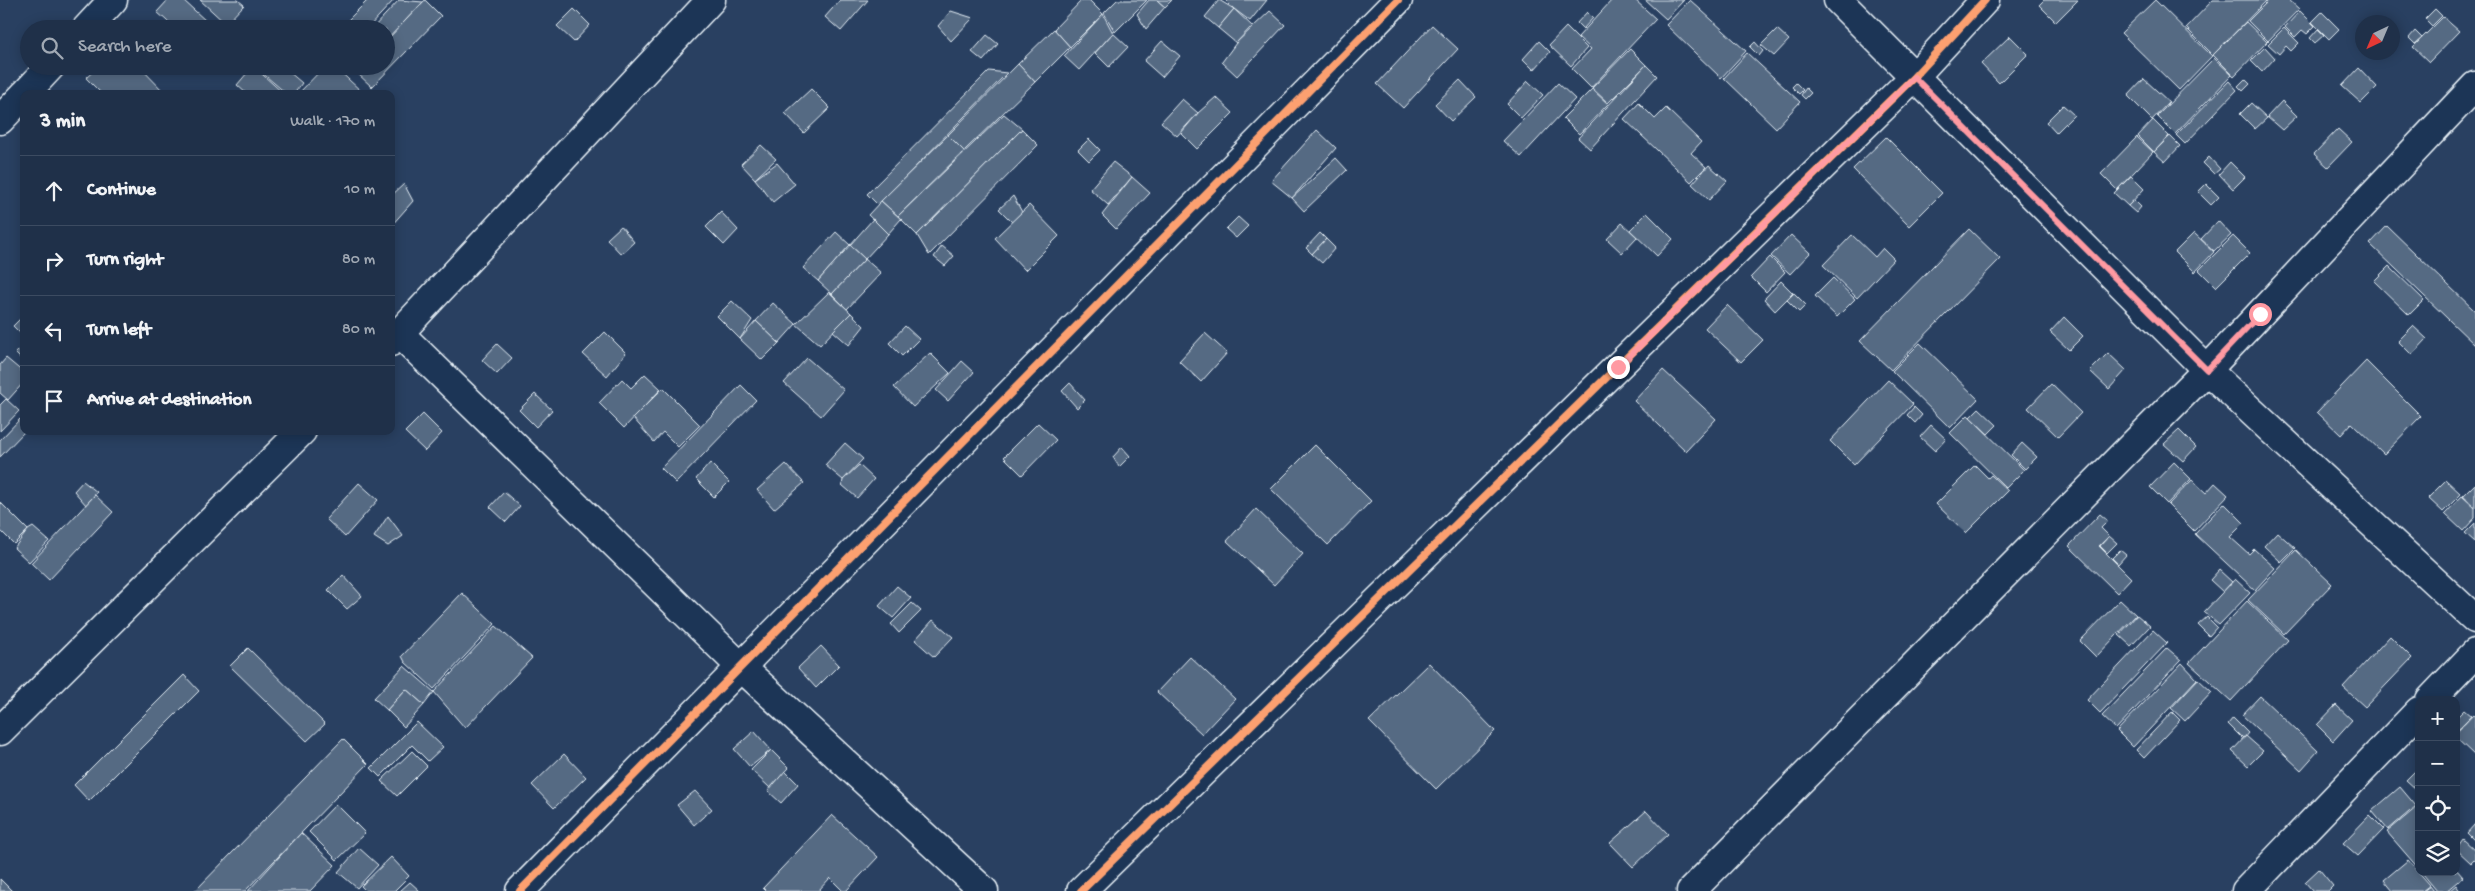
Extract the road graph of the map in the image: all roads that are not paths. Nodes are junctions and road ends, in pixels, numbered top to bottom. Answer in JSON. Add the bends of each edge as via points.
{"nodes":[{"id":1,"x":113,"y":0,"type":"edge"},
{"id":2,"x":711,"y":0,"type":"edge"},
{"id":3,"x":1398,"y":0,"type":"edge"},
{"id":4,"x":1838,"y":0,"type":"edge"},
{"id":5,"x":1985,"y":0,"type":"edge"},
{"id":6,"x":94,"y":20,"type":"edge"},
{"id":7,"x":42,"y":75,"type":"edge"},
{"id":8,"x":1914,"y":77,"type":"junction"},
{"id":9,"x":2475,"y":86,"type":"edge"},
{"id":10,"x":28,"y":90,"type":"edge"},
{"id":11,"x":20,"y":98,"type":"edge"},
{"id":12,"x":0,"y":120,"type":"edge"},
{"id":13,"x":396,"y":338,"type":"edge"},
{"id":14,"x":2207,"y":370,"type":"junction"},
{"id":15,"x":298,"y":435,"type":"edge"},
{"id":16,"x":2475,"y":619,"type":"edge"},
{"id":17,"x":2475,"y":653,"type":"edge"},
{"id":18,"x":741,"y":667,"type":"junction"},
{"id":19,"x":2434,"y":696,"type":"edge"},
{"id":20,"x":2415,"y":715,"type":"edge"},
{"id":21,"x":0,"y":731,"type":"edge"},
{"id":22,"x":520,"y":891,"type":"edge"},
{"id":23,"x":984,"y":891,"type":"edge"},
{"id":24,"x":1082,"y":891,"type":"edge"},
{"id":25,"x":1691,"y":891,"type":"edge"},
{"id":26,"x":2246,"y":891,"type":"edge"}],
"edges":[{"from":1,"to":6,"type":"street"},
{"from":2,"to":13,"type":"street"},
{"from":3,"to":18,"type":"street"},
{"from":4,"to":8,"type":"street"},
{"from":5,"to":8,"type":"street"},
{"from":7,"to":10,"type":"street"},
{"from":8,"to":14,"type":"street"},
{"from":8,"to":24,"type":"street"},
{"from":9,"to":14,"type":"street"},
{"from":11,"to":12,"type":"street"},
{"from":13,"to":18,"type":"street"},
{"from":14,"to":16,"type":"street"},
{"from":14,"to":25,"type":"street"},
{"from":15,"to":21,"type":"street"},
{"from":17,"to":19,"type":"street"},
{"from":18,"to":22,"type":"street"},
{"from":18,"to":23,"type":"street"},
{"from":20,"to":26,"type":"street"}]}
